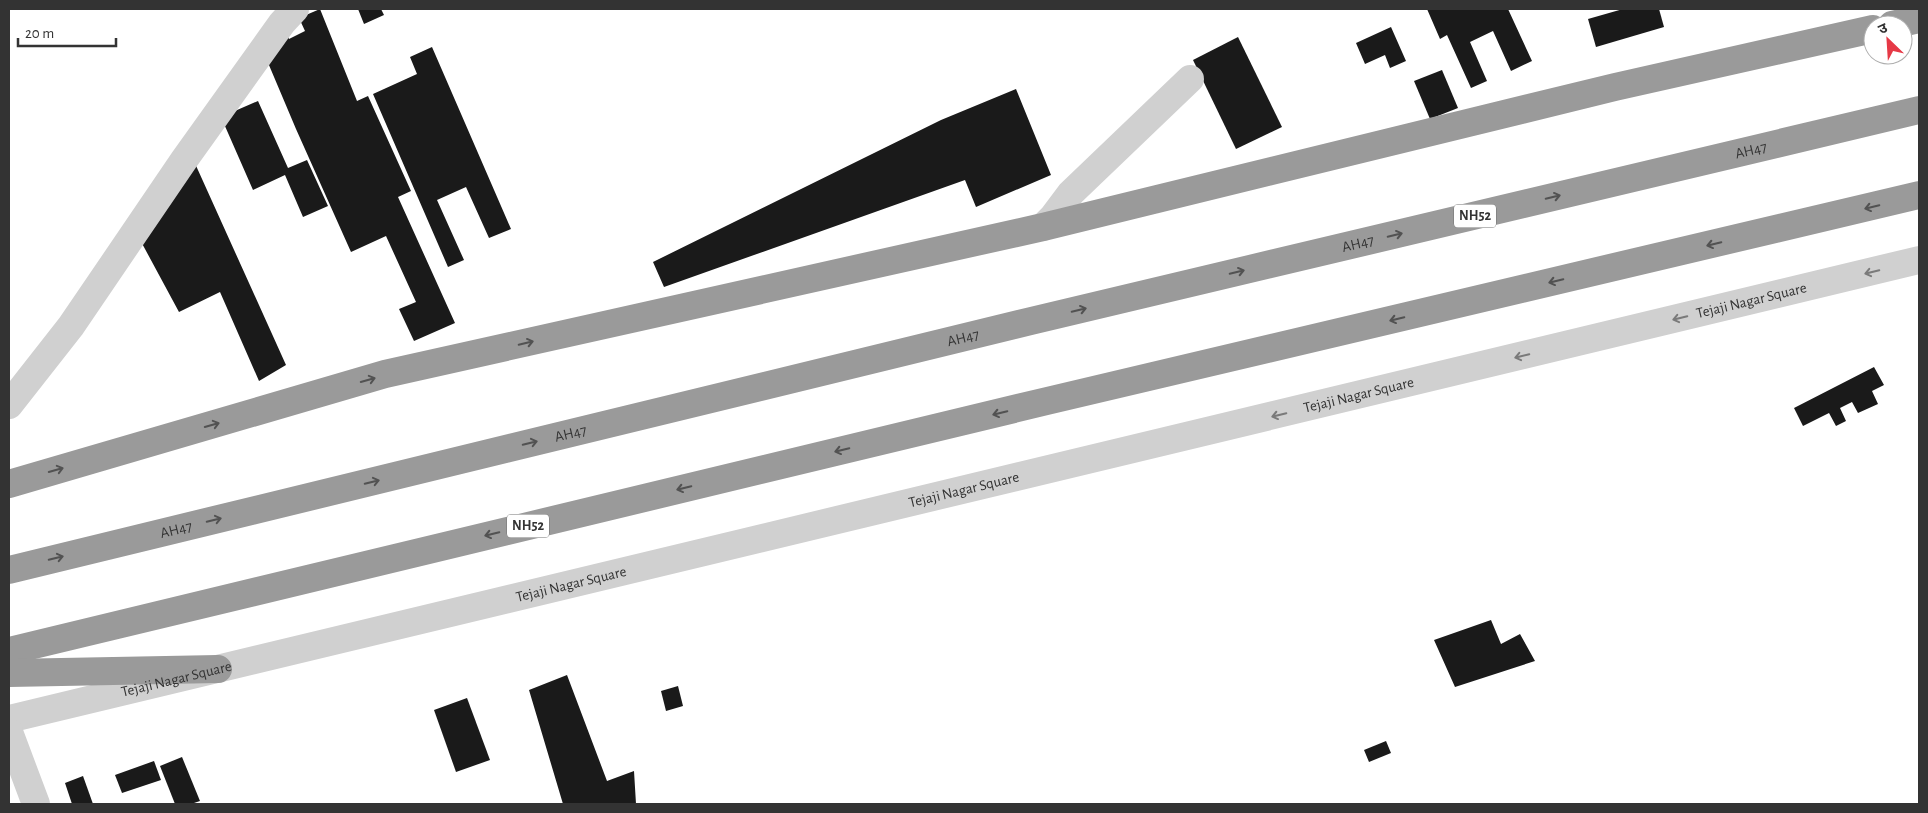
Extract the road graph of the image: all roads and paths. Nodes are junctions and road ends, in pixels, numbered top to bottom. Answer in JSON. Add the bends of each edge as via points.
{"nodes":[{"id":1,"x":295,"y":9,"type":"edge"},
{"id":2,"x":1863,"y":31,"type":"edge"},
{"id":3,"x":1190,"y":78,"type":"dead end"},
{"id":4,"x":1919,"y":110,"type":"edge"},
{"id":5,"x":1919,"y":195,"type":"edge"},
{"id":6,"x":1043,"y":227,"type":"junction"},
{"id":7,"x":1919,"y":260,"type":"edge"},
{"id":8,"x":9,"y":405,"type":"edge"},
{"id":9,"x":9,"y":484,"type":"edge"},
{"id":10,"x":9,"y":570,"type":"edge"},
{"id":11,"x":9,"y":651,"type":"edge"},
{"id":12,"x":218,"y":669,"type":"junction"},
{"id":13,"x":9,"y":673,"type":"edge"},
{"id":14,"x":9,"y":719,"type":"edge"},
{"id":15,"x":9,"y":732,"type":"edge"},
{"id":16,"x":36,"y":804,"type":"edge"}],
"edges":[{"from":1,"to":8,"type":"street","via":[[184,160],[71,326]]},
{"from":2,"to":6,"type":"highway","via":[[1615,87]]},
{"from":3,"to":6,"type":"street","via":[[1071,194]]},
{"from":10,"to":4,"type":"highway","name":"AH47","number":"NH52","one_way":true,"via":[[1032,321]]},
{"from":5,"to":11,"type":"highway","number":"NH52","one_way":true},
{"from":9,"to":6,"type":"highway","one_way":true,"via":[[385,374]]},
{"from":7,"to":12,"type":"street","name":"Tejaji Nagar Square","one_way":true},
{"from":12,"to":13,"type":"highway"},
{"from":12,"to":14,"type":"street","name":"Tejaji Nagar Square"},
{"from":15,"to":16,"type":"street"}]}
